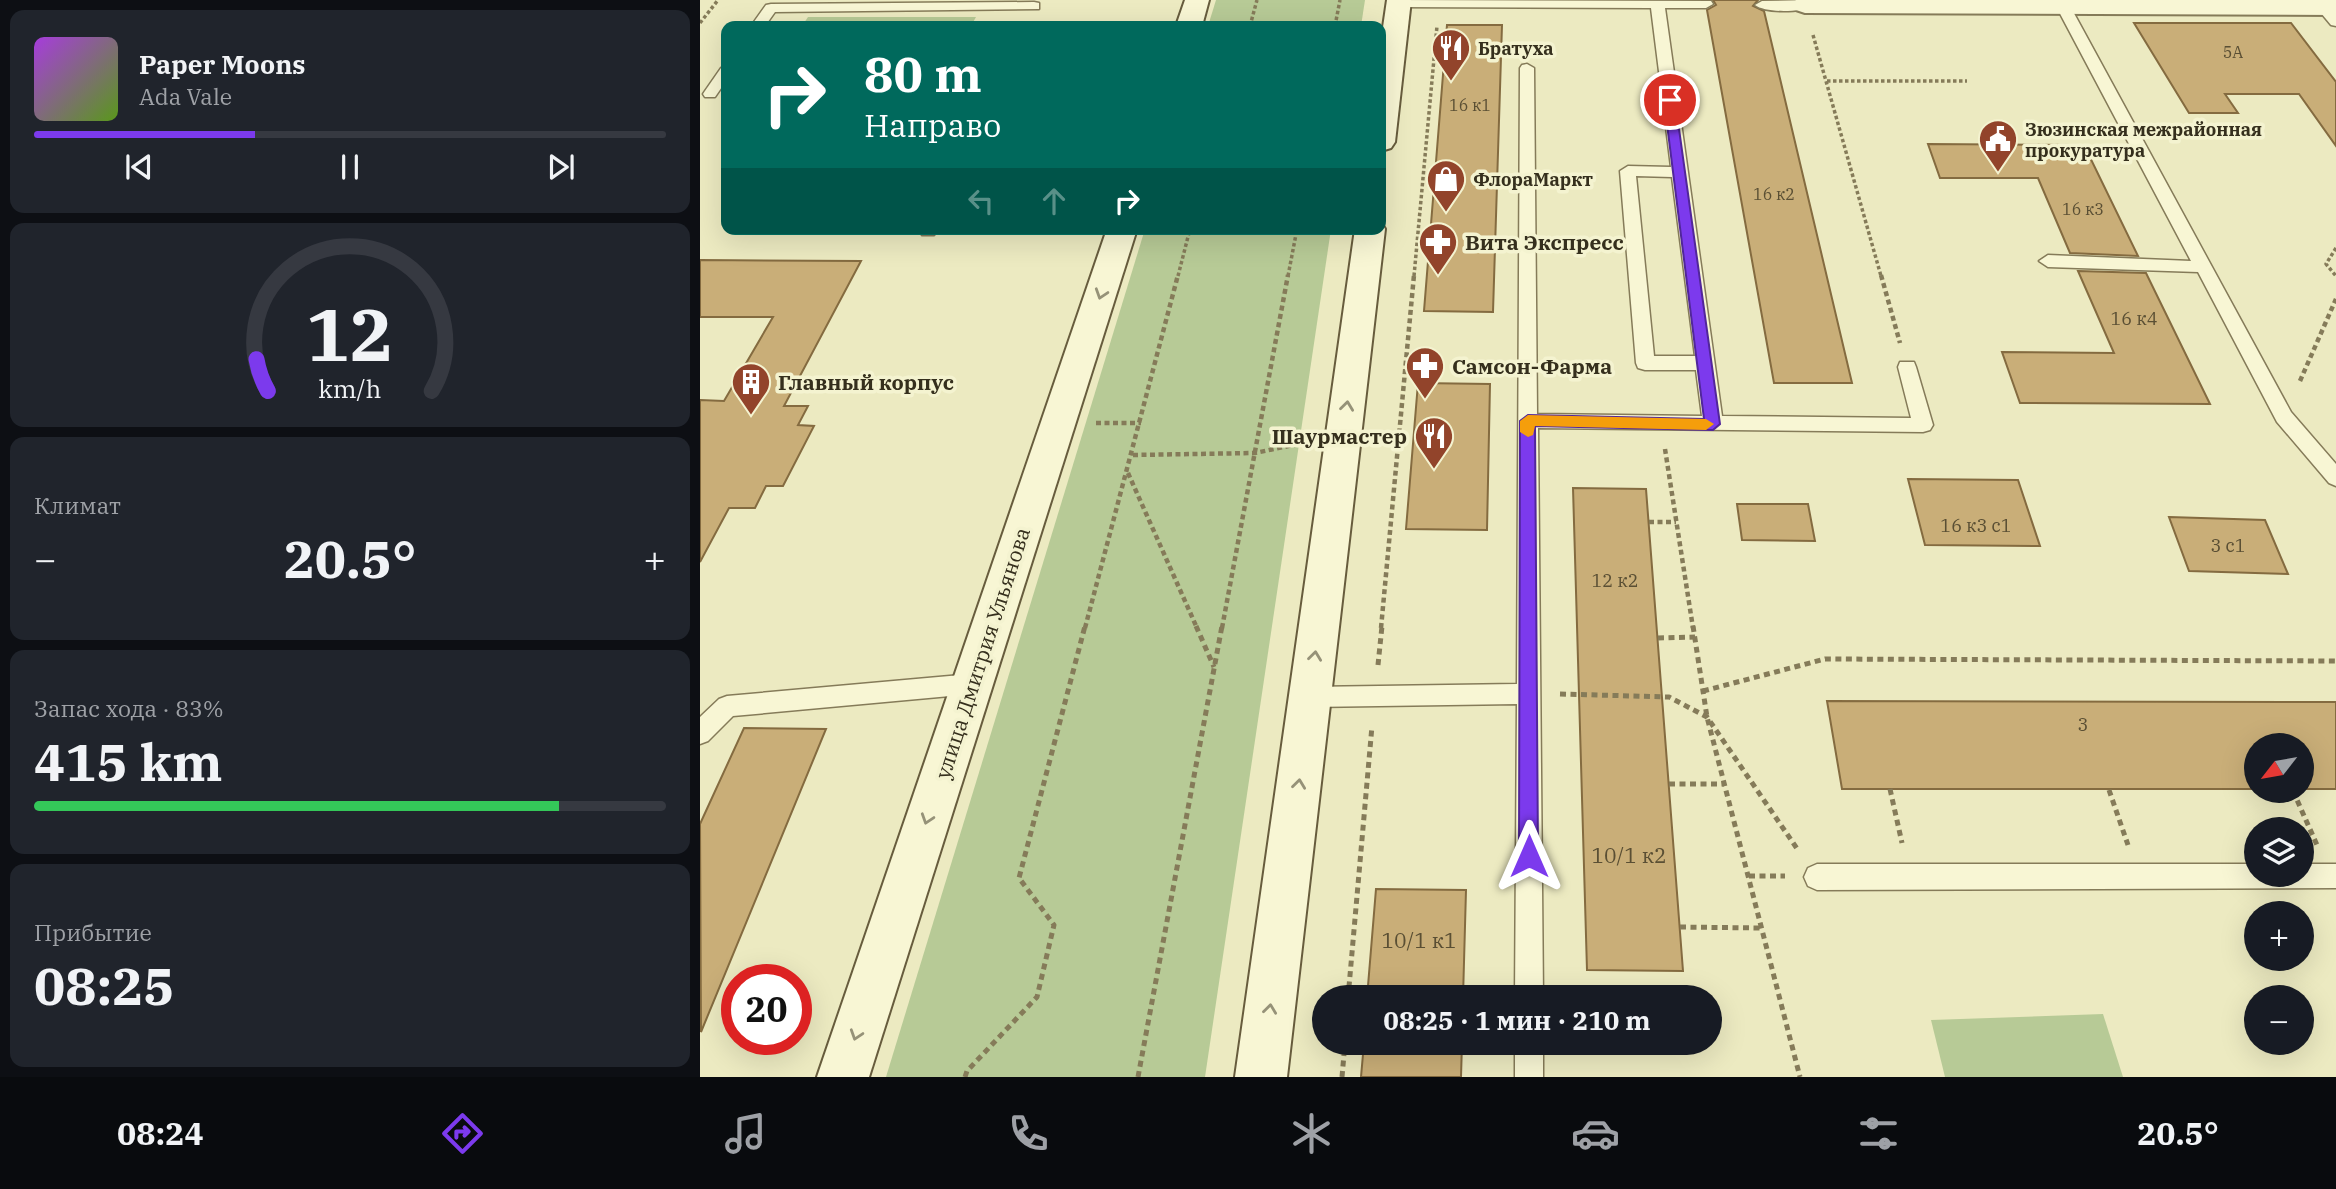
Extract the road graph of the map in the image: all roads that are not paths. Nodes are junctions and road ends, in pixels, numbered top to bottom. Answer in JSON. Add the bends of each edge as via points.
{"nodes":[{"id":1,"x":1198,"y":0,"type":"edge"},
{"id":2,"x":1398,"y":2,"type":"edge"},
{"id":3,"x":1657,"y":2,"type":"edge"},
{"id":4,"x":1804,"y":3,"type":"edge"},
{"id":5,"x":1706,"y":4,"type":"dead end"},
{"id":6,"x":1766,"y":5,"type":"road end"},
{"id":7,"x":2063,"y":6,"type":"junction"},
{"id":8,"x":1034,"y":8,"type":"edge"},
{"id":9,"x":2332,"y":12,"type":"edge"},
{"id":10,"x":762,"y":21,"type":"edge"},
{"id":11,"x":1191,"y":21,"type":"edge"},
{"id":12,"x":1527,"y":68,"type":"dead end"},
{"id":13,"x":721,"y":78,"type":"edge"},
{"id":14,"x":721,"y":94,"type":"edge"},
{"id":15,"x":1386,"y":101,"type":"edge"},
{"id":16,"x":1679,"y":172,"type":"junction"},
{"id":17,"x":1120,"y":235,"type":"edge"},
{"id":18,"x":1369,"y":235,"type":"edge"},
{"id":19,"x":2048,"y":261,"type":"dead end"},
{"id":20,"x":2204,"y":267,"type":"junction"},
{"id":21,"x":1704,"y":363,"type":"junction"},
{"id":22,"x":1907,"y":367,"type":"road end"},
{"id":23,"x":1528,"y":421,"type":"junction"},
{"id":24,"x":1713,"y":424,"type":"junction"},
{"id":25,"x":2336,"y":478,"type":"edge"},
{"id":26,"x":972,"y":684,"type":"junction"},
{"id":27,"x":1528,"y":694,"type":"junction"},
{"id":28,"x":1310,"y":696,"type":"junction"},
{"id":29,"x":700,"y":733,"type":"edge"},
{"id":30,"x":2334,"y":876,"type":"edge"},
{"id":31,"x":1817,"y":877,"type":"road end"},
{"id":32,"x":1529,"y":985,"type":"edge"},
{"id":33,"x":1529,"y":1055,"type":"edge"},
{"id":34,"x":842,"y":1077,"type":"edge"},
{"id":35,"x":1261,"y":1077,"type":"edge"},
{"id":36,"x":1529,"y":1077,"type":"edge"}],
"edges":[{"from":1,"to":11,"type":"main road"},
{"from":2,"to":3,"type":"lane"},
{"from":2,"to":15,"type":"main road"},
{"from":3,"to":5,"type":"lane"},
{"from":3,"to":16,"type":"lane"},
{"from":4,"to":6,"type":"lane"},
{"from":4,"to":7,"type":"main road"},
{"from":7,"to":9,"type":"main road"},
{"from":7,"to":20,"type":"lane"},
{"from":8,"to":10,"type":"lane","via":[[771,8]]},
{"from":12,"to":23,"type":"lane"},
{"from":13,"to":14,"type":"lane","via":[[710,94]]},
{"from":16,"to":21,"type":"lane"},
{"from":16,"to":21,"type":"lane","via":[[1628,172],[1645,363]]},
{"from":17,"to":26,"type":"main road","name":"улица Дмитрия Ульянова","one_way":true},
{"from":28,"to":18,"type":"main road","one_way":true},
{"from":19,"to":20,"type":"lane"},
{"from":20,"to":25,"type":"lane","via":[[2284,417]]},
{"from":21,"to":24,"type":"lane"},
{"from":22,"to":24,"type":"lane","via":[[1923,425]]},
{"from":23,"to":24,"type":"lane"},
{"from":23,"to":27,"type":"lane"},
{"from":26,"to":29,"type":"lane","via":[[727,706]]},
{"from":26,"to":34,"type":"main road","name":"улица Дмитрия Ульянова","one_way":true},
{"from":27,"to":28,"type":"lane"},
{"from":27,"to":32,"type":"lane"},
{"from":35,"to":28,"type":"main road","one_way":true},
{"from":30,"to":31,"type":"lane"},
{"from":33,"to":36,"type":"lane"}]}
